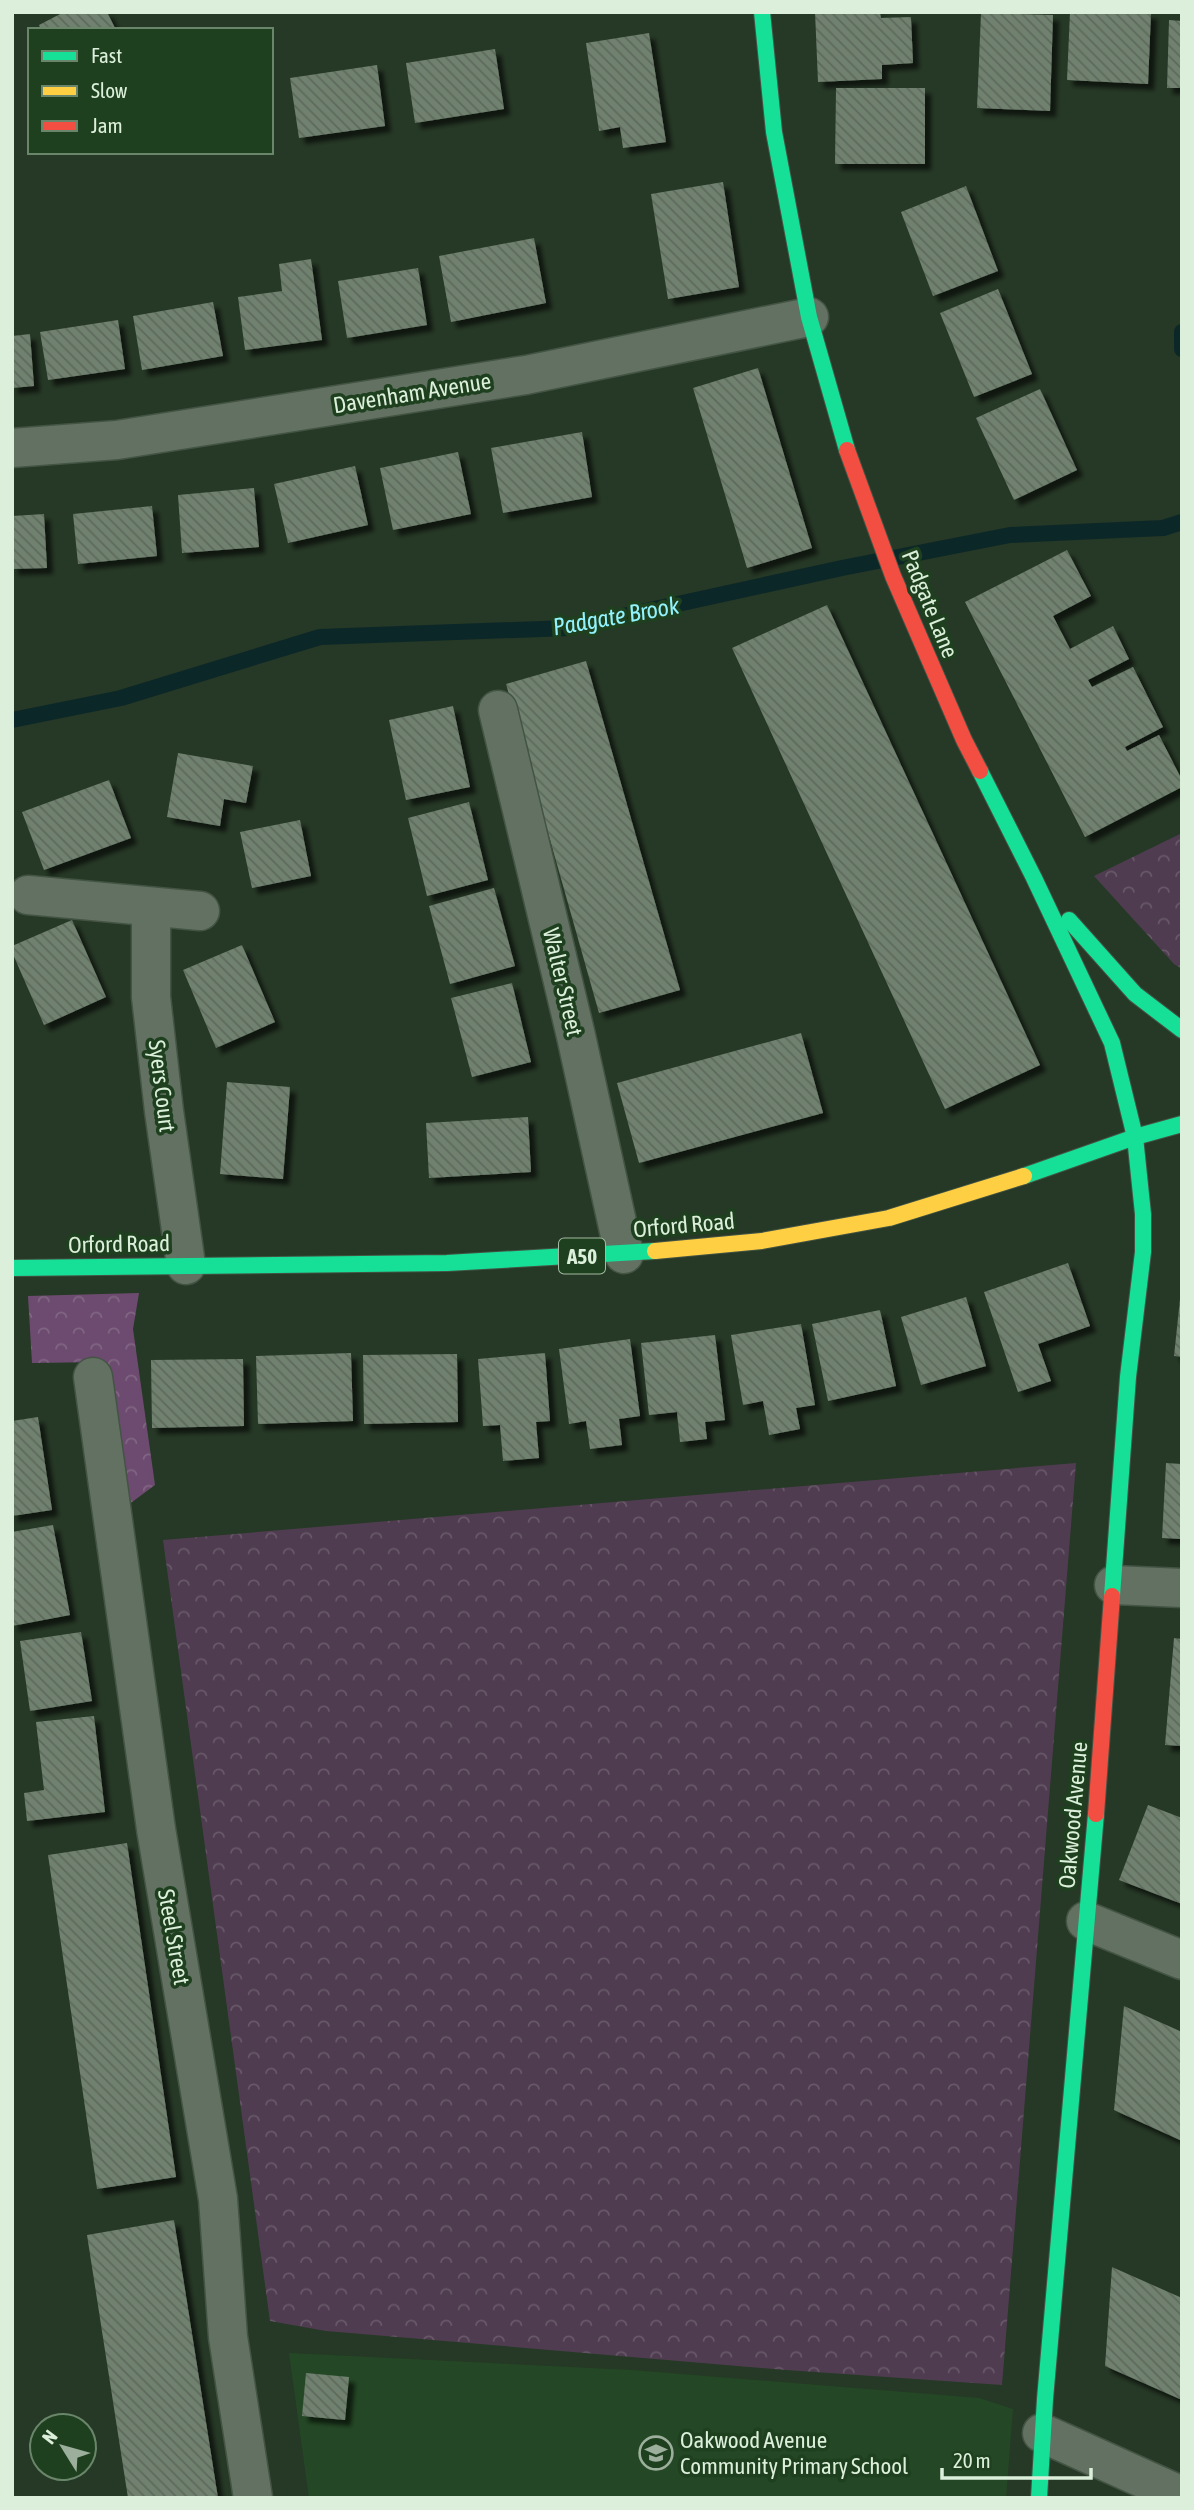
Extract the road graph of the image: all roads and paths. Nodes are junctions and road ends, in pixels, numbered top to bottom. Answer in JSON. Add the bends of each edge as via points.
{"nodes":[{"id":1,"x":762,"y":12,"type":"edge"},
{"id":2,"x":809,"y":317,"type":"junction"},
{"id":3,"x":12,"y":448,"type":"edge"},
{"id":4,"x":498,"y":710,"type":"dead end"},
{"id":5,"x":1034,"y":878,"type":"junction"},
{"id":6,"x":28,"y":895,"type":"dead end"},
{"id":7,"x":151,"y":907,"type":"junction"},
{"id":8,"x":200,"y":911,"type":"dead end"},
{"id":9,"x":1182,"y":1030,"type":"edge"},
{"id":10,"x":1182,"y":1124,"type":"edge"},
{"id":11,"x":1135,"y":1137,"type":"junction"},
{"id":12,"x":624,"y":1254,"type":"junction"},
{"id":13,"x":186,"y":1265,"type":"junction"},
{"id":14,"x":12,"y":1268,"type":"edge"},
{"id":15,"x":93,"y":1377,"type":"dead end"},
{"id":16,"x":1114,"y":1585,"type":"junction"},
{"id":17,"x":1182,"y":1588,"type":"edge"},
{"id":18,"x":1086,"y":1921,"type":"junction"},
{"id":19,"x":1182,"y":1960,"type":"edge"},
{"id":20,"x":1042,"y":2433,"type":"junction"},
{"id":21,"x":1182,"y":2496,"type":"edge"},
{"id":22,"x":253,"y":2498,"type":"edge"},
{"id":23,"x":1039,"y":2498,"type":"edge"}],
"edges":[{"from":1,"to":2,"type":"street","name":"Padgate Lane","via":[[774,132]]},
{"from":2,"to":3,"type":"street","name":"Davenham Avenue","via":[[526,375],[117,440]]},
{"from":2,"to":5,"type":"street","name":"Padgate Lane","via":[[850,460],[893,576],[964,740]]},
{"from":4,"to":12,"type":"street","name":"Walter Street"},
{"from":5,"to":9,"type":"street","via":[[1117,978]]},
{"from":5,"to":11,"type":"street","name":"Padgate Lane","via":[[1112,1043]]},
{"from":6,"to":7,"type":"street"},
{"from":7,"to":8,"type":"street"},
{"from":7,"to":13,"type":"street","name":"Syers Court","via":[[151,998]]},
{"from":10,"to":11,"type":"street","number":"A50"},
{"from":11,"to":12,"type":"street","name":"Orford Road","number":"A50","via":[[889,1218],[762,1241]]},
{"from":11,"to":16,"type":"street","name":"Oakwood Avenue","via":[[1143,1252],[1128,1377]]},
{"from":12,"to":13,"type":"street","name":"Orford Road","number":"A50","via":[[447,1263]]},
{"from":13,"to":14,"type":"street","name":"Orford Road","number":"A50"},
{"from":15,"to":22,"type":"street","name":"Steel Street","via":[[156,1829],[218,2199],[228,2337]]},
{"from":16,"to":17,"type":"street"},
{"from":16,"to":18,"type":"street","name":"Oakwood Avenue"},
{"from":18,"to":19,"type":"street"},
{"from":18,"to":20,"type":"street","name":"Oakwood Avenue"},
{"from":20,"to":21,"type":"street"},
{"from":20,"to":23,"type":"street","name":"Oakwood Avenue"}]}
